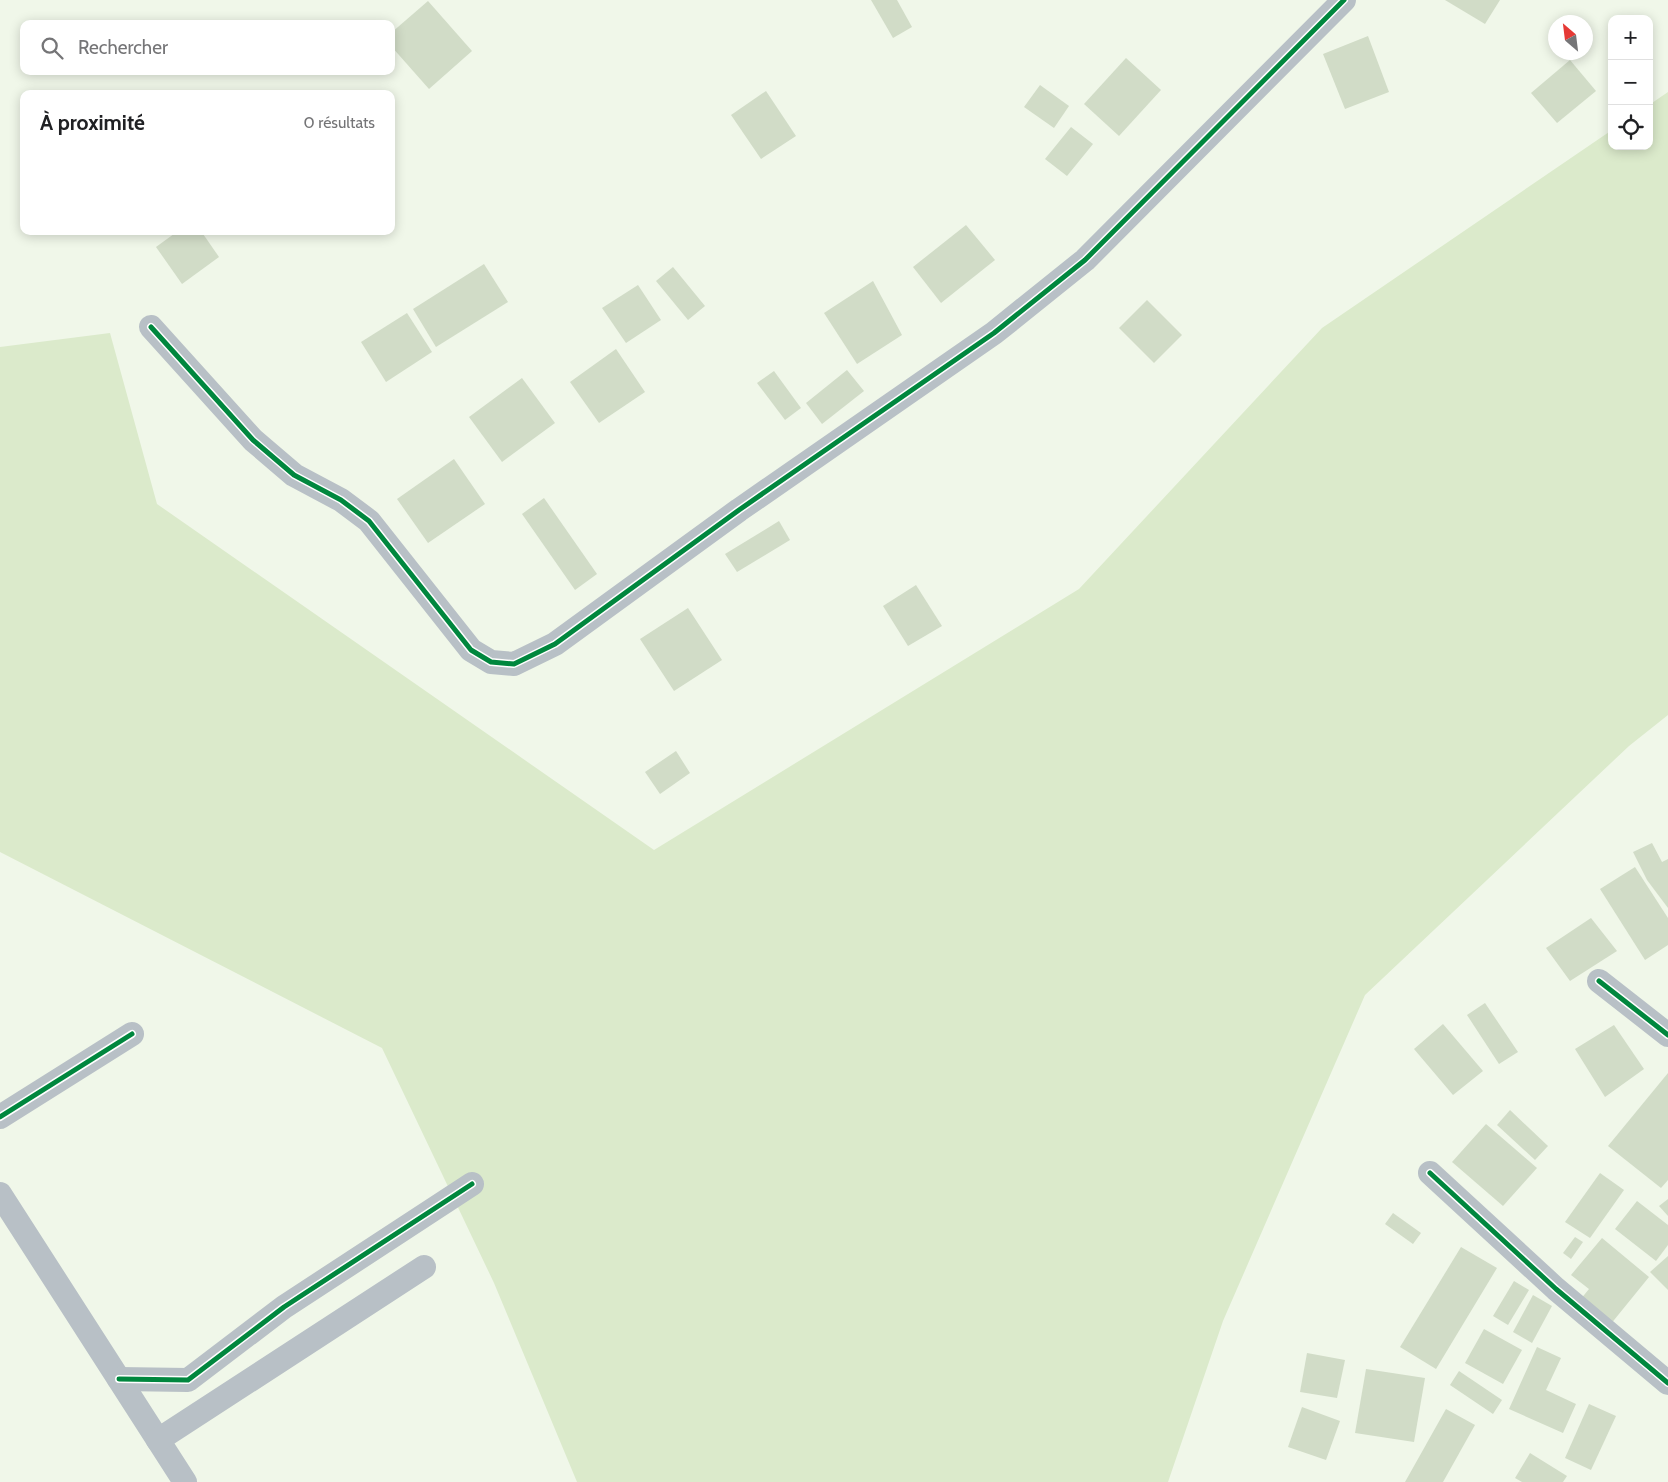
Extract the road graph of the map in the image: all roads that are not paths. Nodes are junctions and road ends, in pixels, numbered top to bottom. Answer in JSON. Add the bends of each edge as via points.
{"nodes":[{"id":1,"x":1344,"y":0,"type":"edge"},
{"id":2,"x":151,"y":327,"type":"dead end"},
{"id":3,"x":1599,"y":981,"type":"dead end"},
{"id":4,"x":132,"y":1034,"type":"dead end"},
{"id":5,"x":1668,"y":1035,"type":"edge"},
{"id":6,"x":0,"y":1117,"type":"edge"},
{"id":7,"x":1430,"y":1174,"type":"dead end"},
{"id":8,"x":472,"y":1184,"type":"dead end"},
{"id":9,"x":0,"y":1194,"type":"edge"},
{"id":10,"x":424,"y":1268,"type":"dead end"},
{"id":11,"x":119,"y":1379,"type":"junction"},
{"id":12,"x":1668,"y":1383,"type":"edge"},
{"id":13,"x":158,"y":1440,"type":"junction"},
{"id":14,"x":185,"y":1482,"type":"edge"}],
"edges":[{"from":1,"to":2,"type":"street","via":[[1085,260],[994,333],[739,510],[555,644],[514,664],[491,662],[471,650],[369,521],[341,500],[294,476],[260,446]]},
{"from":3,"to":5,"type":"street"},
{"from":4,"to":6,"type":"street"},
{"from":7,"to":12,"type":"street","via":[[1556,1289]]},
{"from":8,"to":11,"type":"street","via":[[284,1308],[188,1380]]},
{"from":9,"to":11,"type":"street"},
{"from":10,"to":13,"type":"street"},
{"from":11,"to":13,"type":"street"},
{"from":13,"to":14,"type":"street"}]}
